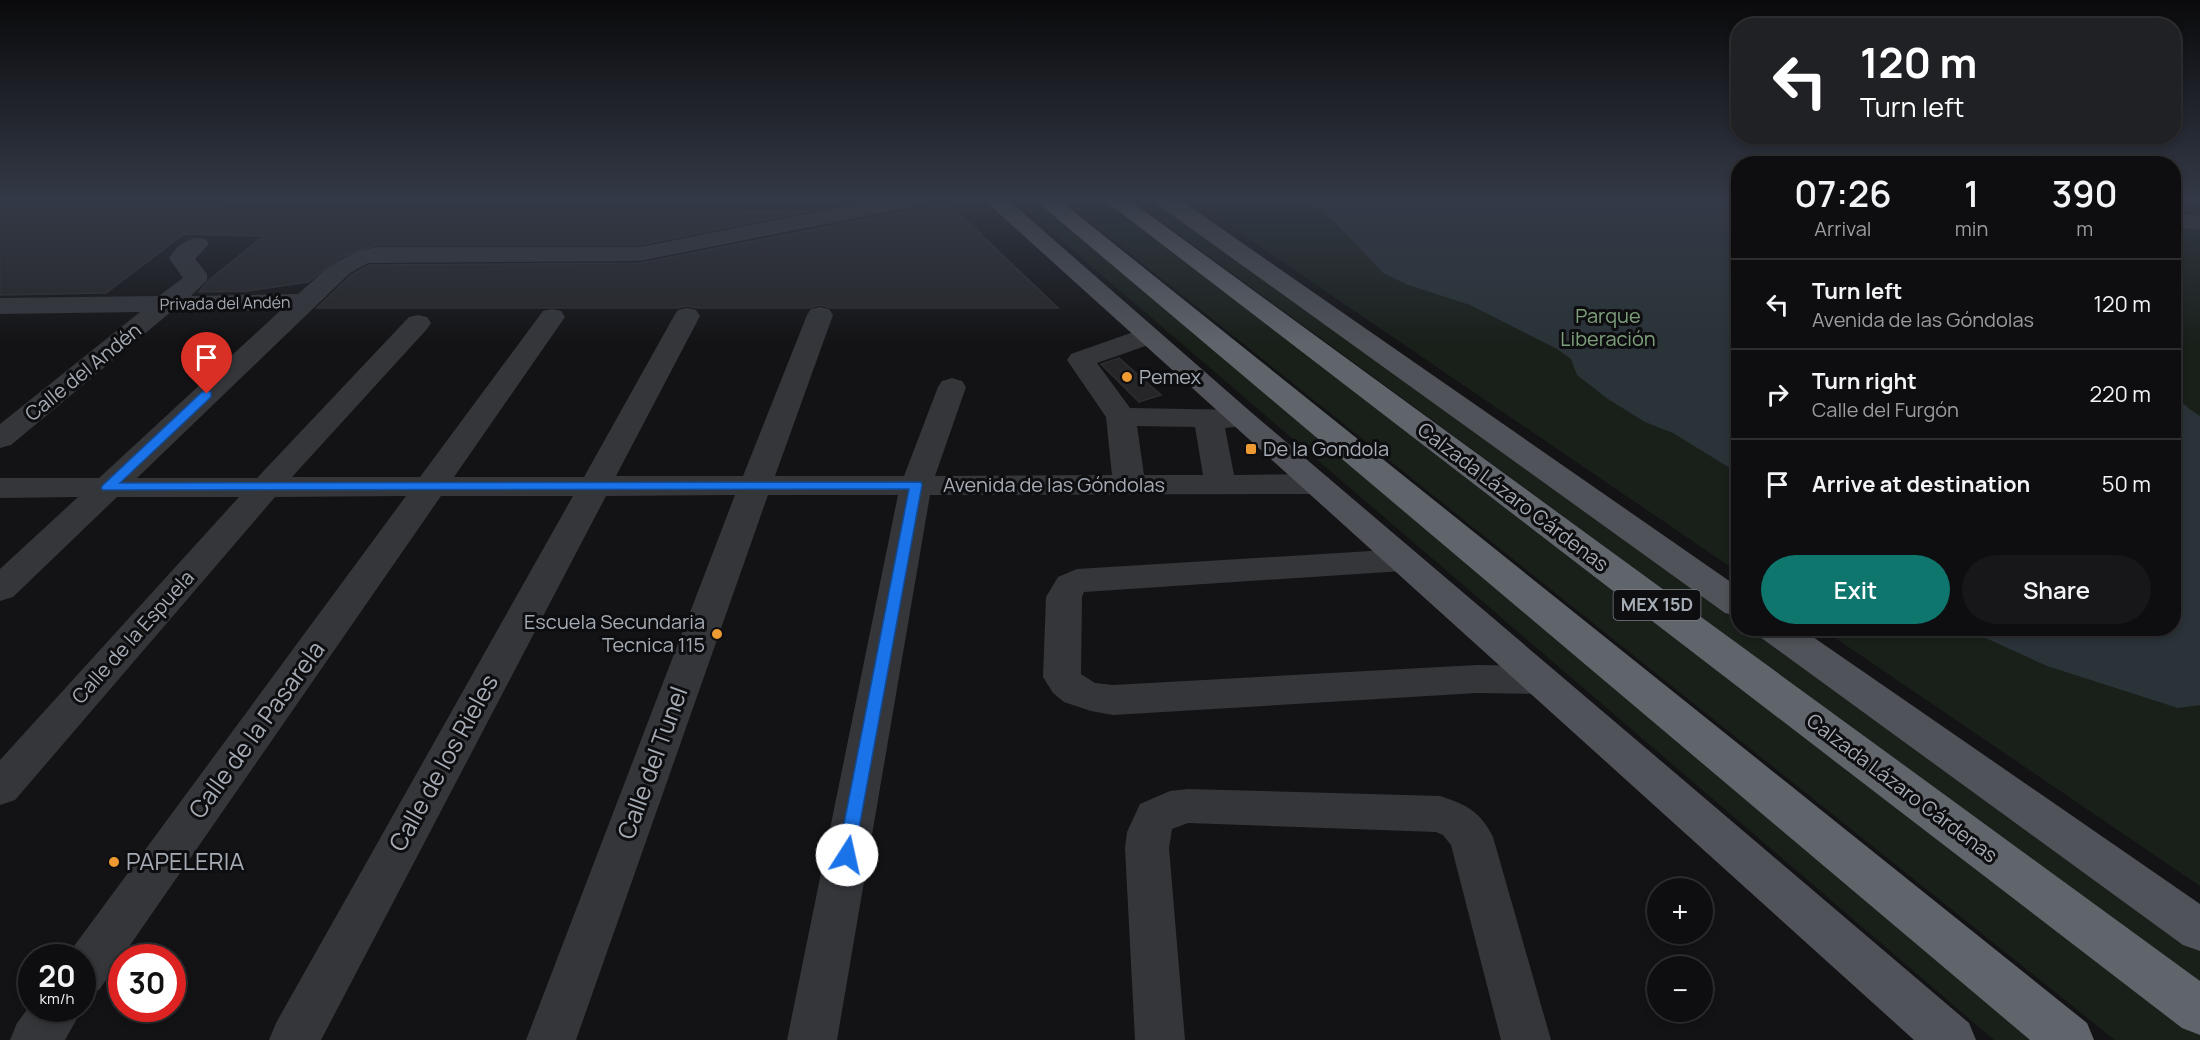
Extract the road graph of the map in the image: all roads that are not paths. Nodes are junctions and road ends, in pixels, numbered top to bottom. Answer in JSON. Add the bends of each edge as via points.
{"nodes":[{"id":1,"x":192,"y":248,"type":"edge"},
{"id":2,"x":672,"y":248,"type":"edge"},
{"id":3,"x":1049,"y":248,"type":"edge"},
{"id":4,"x":1103,"y":248,"type":"edge"},
{"id":5,"x":1179,"y":248,"type":"edge"},
{"id":6,"x":1234,"y":248,"type":"edge"},
{"id":7,"x":305,"y":302,"type":"junction"},
{"id":8,"x":167,"y":305,"type":"junction"},
{"id":9,"x":0,"y":306,"type":"edge"},
{"id":10,"x":820,"y":315,"type":"dead end"},
{"id":11,"x":687,"y":316,"type":"dead end"},
{"id":12,"x":552,"y":317,"type":"dead end"},
{"id":13,"x":418,"y":323,"type":"dead end"},
{"id":14,"x":1149,"y":336,"type":"junction"},
{"id":15,"x":952,"y":387,"type":"dead end"},
{"id":16,"x":1121,"y":417,"type":"junction"},
{"id":17,"x":1225,"y":419,"type":"junction"},
{"id":18,"x":0,"y":439,"type":"edge"},
{"id":19,"x":1129,"y":484,"type":"junction"},
{"id":20,"x":1220,"y":484,"type":"junction"},
{"id":21,"x":1317,"y":484,"type":"junction"},
{"id":22,"x":916,"y":485,"type":"junction"},
{"id":23,"x":595,"y":486,"type":"junction"},
{"id":24,"x":755,"y":486,"type":"junction"},
{"id":25,"x":266,"y":487,"type":"junction"},
{"id":26,"x":431,"y":487,"type":"junction"},
{"id":27,"x":0,"y":488,"type":"edge"},
{"id":28,"x":108,"y":488,"type":"junction"},
{"id":29,"x":1403,"y":560,"type":"junction"},
{"id":30,"x":0,"y":589,"type":"edge"},
{"id":31,"x":1731,"y":599,"type":"edge"},
{"id":32,"x":1784,"y":636,"type":"edge"},
{"id":33,"x":1540,"y":680,"type":"junction"},
{"id":34,"x":0,"y":788,"type":"edge"},
{"id":35,"x":2200,"y":930,"type":"edge"},
{"id":36,"x":96,"y":954,"type":"edge"},
{"id":37,"x":2200,"y":1011,"type":"edge"},
{"id":38,"x":48,"y":1022,"type":"edge"},
{"id":39,"x":35,"y":1040,"type":"edge"},
{"id":40,"x":294,"y":1040,"type":"edge"},
{"id":41,"x":551,"y":1040,"type":"edge"},
{"id":42,"x":812,"y":1040,"type":"edge"},
{"id":43,"x":1160,"y":1040,"type":"edge"},
{"id":44,"x":1526,"y":1040,"type":"edge"},
{"id":45,"x":1952,"y":1040,"type":"edge"},
{"id":46,"x":2069,"y":1040,"type":"edge"}],
"edges":[{"from":1,"to":8,"type":"street","name":"Calle del Andén","via":[[181,258],[195,274],[195,280]]},
{"from":2,"to":7,"type":"street","via":[[640,254],[377,254],[361,257],[341,268]]},
{"from":3,"to":14,"type":"main road"},
{"from":4,"to":46,"type":"highway"},
{"from":5,"to":37,"type":"highway","name":"Calzada Lázaro Cárdenas","number":"MEX 15D"},
{"from":6,"to":31,"type":"main road","name":"Calzada Lázaro Cárdenas"},
{"from":7,"to":8,"type":"street","name":"Privada del Andén"},
{"from":7,"to":28,"type":"street"},
{"from":8,"to":9,"type":"street","name":"Privada del Andén"},
{"from":8,"to":18,"type":"street","name":"Calle del Andén"},
{"from":10,"to":24,"type":"street","name":"Calle del Tunel"},
{"from":11,"to":23,"type":"street","name":"Calle de los Rieles"},
{"from":12,"to":26,"type":"street","name":"Calle de la Pasarela"},
{"from":13,"to":25,"type":"street","name":"Calle de la Espuela"},
{"from":14,"to":16,"type":"street","via":[[1081,360]]},
{"from":14,"to":17,"type":"main road"},
{"from":15,"to":22,"type":"street"},
{"from":16,"to":17,"type":"street"},
{"from":16,"to":19,"type":"street"},
{"from":17,"to":20,"type":"street"},
{"from":17,"to":21,"type":"main road"},
{"from":19,"to":20,"type":"street","name":"Avenida de las Góndolas"},
{"from":19,"to":22,"type":"street","name":"Avenida de las Góndolas"},
{"from":20,"to":21,"type":"street","name":"Avenida de las Góndolas"},
{"from":21,"to":29,"type":"main road"},
{"from":22,"to":24,"type":"street","name":"Avenida de las Góndolas"},
{"from":22,"to":42,"type":"street"},
{"from":23,"to":24,"type":"street","name":"Avenida de las Góndolas"},
{"from":23,"to":26,"type":"street","name":"Avenida de las Góndolas"},
{"from":23,"to":40,"type":"street","name":"Calle de los Rieles"},
{"from":24,"to":41,"type":"street","name":"Calle del Tunel"},
{"from":25,"to":26,"type":"street","name":"Avenida de las Góndolas"},
{"from":25,"to":28,"type":"street","name":"Avenida de las Góndolas"},
{"from":25,"to":34,"type":"street","name":"Calle de la Espuela"},
{"from":26,"to":36,"type":"street","name":"Calle de la Pasarela"},
{"from":27,"to":28,"type":"street","name":"Avenida de las Góndolas"},
{"from":28,"to":30,"type":"street"},
{"from":29,"to":33,"type":"main road"},
{"from":29,"to":33,"type":"street","via":[[1077,581],[1064,597],[1062,677],[1078,692],[1113,700],[1477,679]]},
{"from":32,"to":35,"type":"main road"},
{"from":33,"to":45,"type":"main road"},
{"from":38,"to":39,"type":"street"},
{"from":43,"to":44,"type":"street","via":[[1147,848],[1155,817],[1188,806],[1440,814],[1458,822],[1471,837]]}]}
